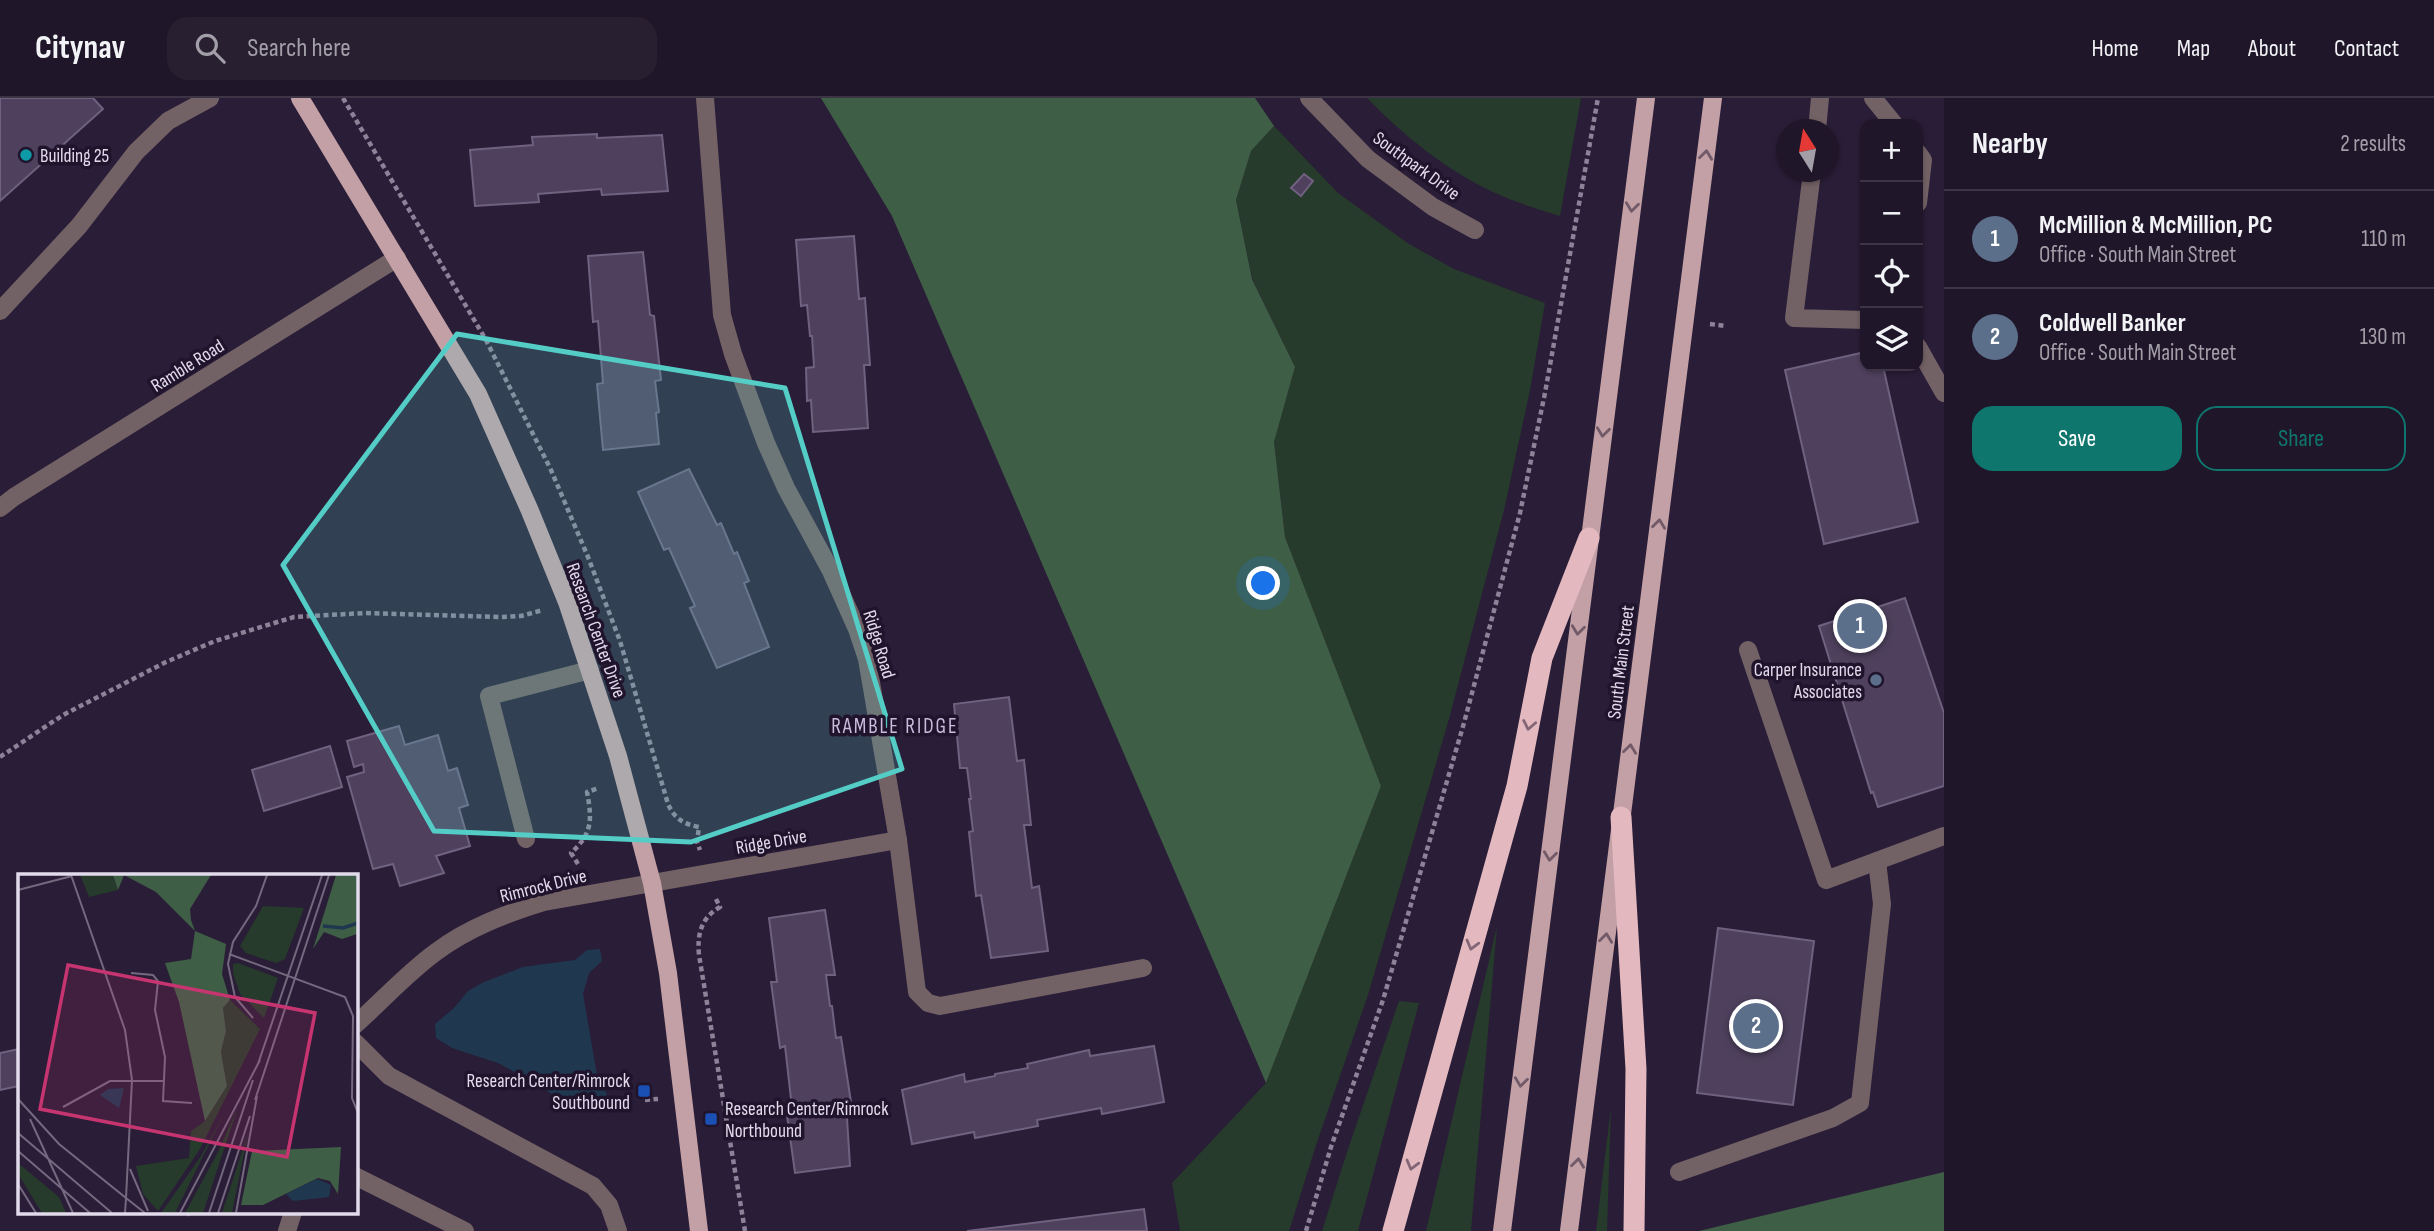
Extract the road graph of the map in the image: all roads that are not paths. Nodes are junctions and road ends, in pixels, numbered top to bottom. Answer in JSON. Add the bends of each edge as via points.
{"nodes":[{"id":1,"x":210,"y":98,"type":"edge"},
{"id":2,"x":300,"y":98,"type":"edge"},
{"id":3,"x":705,"y":98,"type":"edge"},
{"id":4,"x":1309,"y":98,"type":"edge"},
{"id":5,"x":1646,"y":98,"type":"edge"},
{"id":6,"x":1713,"y":98,"type":"edge"},
{"id":7,"x":1821,"y":98,"type":"edge"},
{"id":8,"x":1872,"y":98,"type":"edge"},
{"id":9,"x":1818,"y":119,"type":"edge"},
{"id":10,"x":1890,"y":119,"type":"edge"},
{"id":11,"x":1811,"y":182,"type":"edge"},
{"id":12,"x":1475,"y":230,"type":"dead end"},
{"id":13,"x":397,"y":258,"type":"junction"},
{"id":14,"x":0,"y":311,"type":"edge"},
{"id":15,"x":1860,"y":320,"type":"edge"},
{"id":16,"x":1923,"y":356,"type":"edge"},
{"id":17,"x":1944,"y":393,"type":"edge"},
{"id":18,"x":0,"y":508,"type":"edge"},
{"id":19,"x":1590,"y":538,"type":"junction"},
{"id":20,"x":1748,"y":650,"type":"dead end"},
{"id":21,"x":590,"y":670,"type":"junction"},
{"id":22,"x":1621,"y":817,"type":"junction"},
{"id":23,"x":1944,"y":836,"type":"edge"},
{"id":24,"x":526,"y":839,"type":"dead end"},
{"id":25,"x":898,"y":840,"type":"junction"},
{"id":26,"x":1877,"y":861,"type":"junction"},
{"id":27,"x":652,"y":883,"type":"junction"},
{"id":28,"x":1143,"y":968,"type":"dead end"},
{"id":29,"x":357,"y":1023,"type":"edge"},
{"id":30,"x":357,"y":1044,"type":"edge"},
{"id":31,"x":1679,"y":1172,"type":"dead end"},
{"id":32,"x":357,"y":1177,"type":"edge"},
{"id":33,"x":292,"y":1214,"type":"edge"},
{"id":34,"x":287,"y":1231,"type":"edge"},
{"id":35,"x":465,"y":1231,"type":"edge"},
{"id":36,"x":618,"y":1231,"type":"edge"},
{"id":37,"x":699,"y":1231,"type":"edge"},
{"id":38,"x":1393,"y":1231,"type":"edge"},
{"id":39,"x":1503,"y":1231,"type":"edge"},
{"id":40,"x":1569,"y":1231,"type":"edge"},
{"id":41,"x":1634,"y":1231,"type":"edge"}],
"edges":[{"from":1,"to":14,"type":"street","via":[[169,121],[136,152],[79,226]]},
{"from":2,"to":13,"type":"main road","name":"Research Center Drive"},
{"from":3,"to":25,"type":"street","name":"Ridge Road","via":[[725,325],[766,443],[857,629],[867,659]]},
{"from":4,"to":12,"type":"street","name":"Southpark Drive","via":[[1368,159],[1433,207]]},
{"from":5,"to":19,"type":"main road","one_way":true},
{"from":22,"to":6,"type":"main road","name":"South Main Street","one_way":true},
{"from":7,"to":9,"type":"street"},
{"from":8,"to":10,"type":"street"},
{"from":11,"to":15,"type":"street","via":[[1794,318]]},
{"from":13,"to":18,"type":"street","name":"Ramble Road"},
{"from":13,"to":21,"type":"main road","name":"Research Center Drive","via":[[478,394],[530,511]]},
{"from":16,"to":17,"type":"street"},
{"from":19,"to":38,"type":"highway","one_way":true,"via":[[1542,658],[1517,786]]},
{"from":19,"to":39,"type":"main road","one_way":true},
{"from":20,"to":26,"type":"street","via":[[1826,880]]},
{"from":21,"to":24,"type":"street","via":[[489,696]]},
{"from":21,"to":27,"type":"main road","name":"Research Center Drive"},
{"from":40,"to":22,"type":"main road","name":"South Main Street","one_way":true},
{"from":22,"to":41,"type":"highway","via":[[1636,1069]]},
{"from":23,"to":26,"type":"street"},
{"from":25,"to":27,"type":"street","name":"Ridge Drive"},
{"from":25,"to":28,"type":"street","name":"Ridge Road","via":[[915,984],[928,1003],[940,1006]]},
{"from":26,"to":31,"type":"street","via":[[1882,904],[1860,1103],[1833,1118]]},
{"from":27,"to":29,"type":"street","name":"Rimrock Drive","via":[[544,902],[462,934],[435,952]]},
{"from":27,"to":37,"type":"main road","name":"Research Center Drive","via":[[668,973]]},
{"from":30,"to":36,"type":"street","via":[[389,1076],[593,1186],[609,1205]]},
{"from":32,"to":35,"type":"street"},
{"from":33,"to":34,"type":"street"}]}
